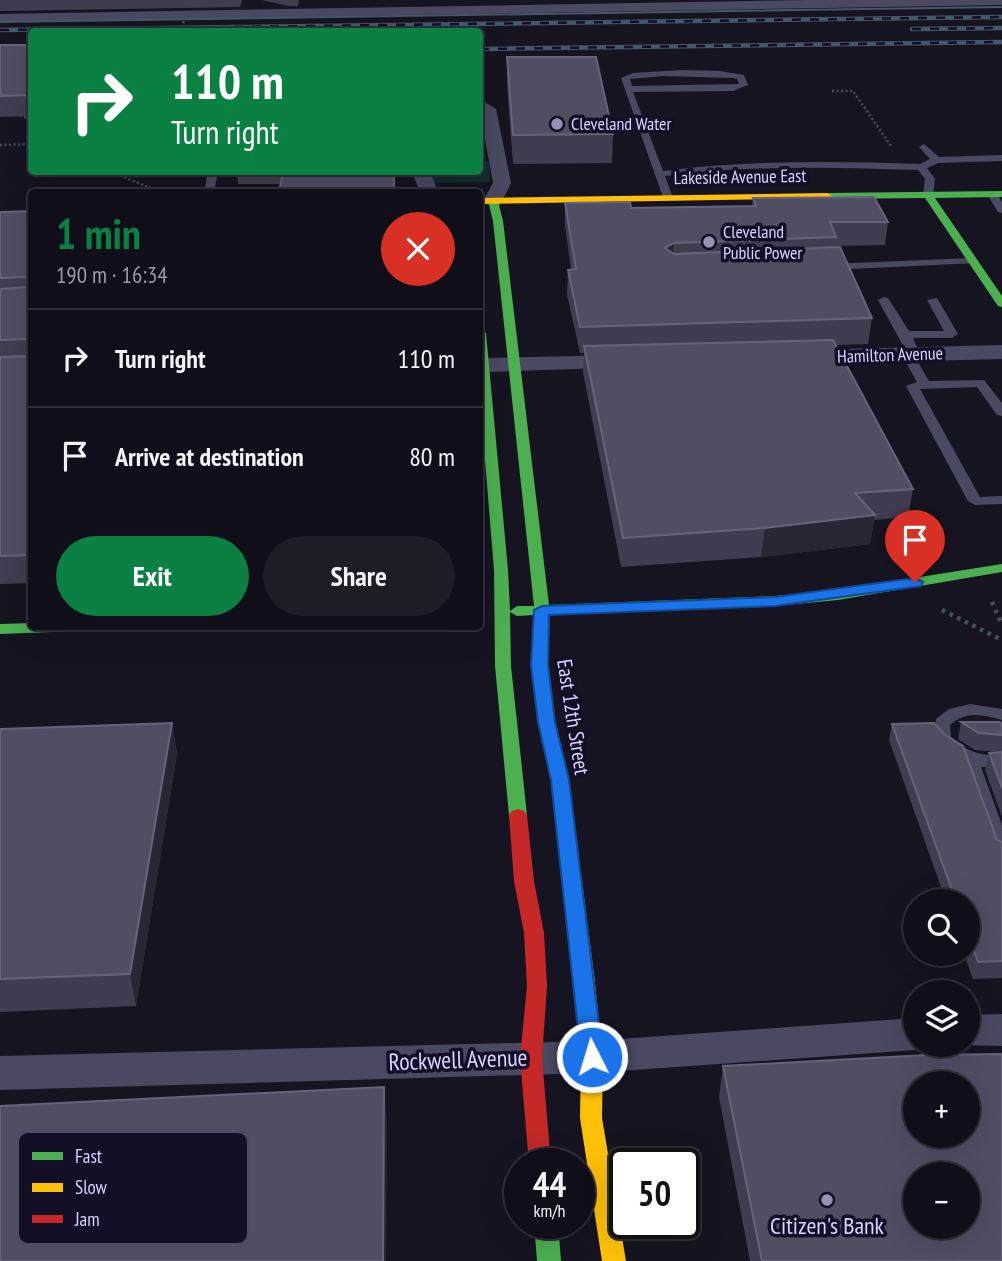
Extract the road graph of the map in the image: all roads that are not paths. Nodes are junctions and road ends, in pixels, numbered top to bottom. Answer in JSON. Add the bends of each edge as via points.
{"nodes":[{"id":1,"x":1002,"y":1,"type":"edge"},
{"id":2,"x":0,"y":18,"type":"edge"},
{"id":3,"x":628,"y":89,"type":"junction"},
{"id":4,"x":483,"y":106,"type":"edge"},
{"id":5,"x":924,"y":148,"type":"dead end"},
{"id":6,"x":1002,"y":159,"type":"edge"},
{"id":7,"x":936,"y":160,"type":"junction"},
{"id":8,"x":921,"y":167,"type":"junction"},
{"id":9,"x":660,"y":174,"type":"junction"},
{"id":10,"x":997,"y":194,"type":"edge"},
{"id":11,"x":928,"y":195,"type":"junction"},
{"id":12,"x":668,"y":198,"type":"junction"},
{"id":13,"x":486,"y":201,"type":"edge"},
{"id":14,"x":1002,"y":210,"type":"edge"},
{"id":15,"x":973,"y":261,"type":"junction"},
{"id":16,"x":820,"y":268,"type":"edge"},
{"id":17,"x":884,"y":300,"type":"dead end"},
{"id":18,"x":933,"y":300,"type":"dead end"},
{"id":19,"x":1002,"y":304,"type":"edge"},
{"id":20,"x":909,"y":348,"type":"junction"},
{"id":21,"x":1002,"y":352,"type":"edge"},
{"id":22,"x":483,"y":357,"type":"edge"},
{"id":23,"x":783,"y":357,"type":"edge"},
{"id":24,"x":645,"y":361,"type":"edge"},
{"id":25,"x":484,"y":365,"type":"junction"},
{"id":26,"x":514,"y":365,"type":"junction"},
{"id":27,"x":925,"y":385,"type":"junction"},
{"id":28,"x":1002,"y":412,"type":"edge"},
{"id":29,"x":1002,"y":500,"type":"edge"},
{"id":30,"x":1002,"y":568,"type":"edge"},
{"id":31,"x":542,"y":610,"type":"junction"},
{"id":32,"x":496,"y":612,"type":"junction"},
{"id":33,"x":28,"y":628,"type":"edge"},
{"id":34,"x":0,"y":629,"type":"edge"},
{"id":35,"x":1002,"y":715,"type":"edge"},
{"id":36,"x":969,"y":758,"type":"junction"},
{"id":37,"x":1002,"y":761,"type":"edge"},
{"id":38,"x":1002,"y":851,"type":"edge"},
{"id":39,"x":1002,"y":1030,"type":"edge"},
{"id":40,"x":980,"y":1031,"type":"edge"},
{"id":41,"x":903,"y":1035,"type":"edge"},
{"id":42,"x":592,"y":1057,"type":"junction"},
{"id":43,"x":531,"y":1058,"type":"junction"},
{"id":44,"x":0,"y":1073,"type":"edge"},
{"id":45,"x":539,"y":1148,"type":"edge"},
{"id":46,"x":547,"y":1239,"type":"edge"},
{"id":47,"x":549,"y":1261,"type":"edge"},
{"id":48,"x":614,"y":1261,"type":"edge"}],
"edges":[{"from":1,"to":2,"type":"street"},
{"from":3,"to":3,"type":"lane","via":[[733,88],[744,85],[736,74],[640,74],[625,78]]},
{"from":3,"to":9,"type":"lane"},
{"from":4,"to":13,"type":"street","name":"East 12th Street","via":[[488,109],[502,183]]},
{"from":5,"to":7,"type":"lane"},
{"from":6,"to":7,"type":"lane"},
{"from":7,"to":8,"type":"lane"},
{"from":8,"to":9,"type":"lane","via":[[722,166]]},
{"from":8,"to":11,"type":"lane","via":[[930,179]]},
{"from":9,"to":12,"type":"lane"},
{"from":10,"to":11,"type":"street","name":"Lakeside Avenue East"},
{"from":10,"to":14,"type":"lane"},
{"from":11,"to":12,"type":"street","name":"Lakeside Avenue East"},
{"from":11,"to":15,"type":"street"},
{"from":12,"to":13,"type":"street","name":"Lakeside Avenue East"},
{"from":13,"to":26,"type":"street","name":"East 12th Street","via":[[498,221]]},
{"from":15,"to":16,"type":"lane"},
{"from":15,"to":19,"type":"street"},
{"from":17,"to":20,"type":"lane"},
{"from":18,"to":20,"type":"lane","via":[[952,334]]},
{"from":20,"to":21,"type":"street","name":"Hamilton Avenue"},
{"from":20,"to":23,"type":"street","name":"Hamilton Avenue"},
{"from":20,"to":27,"type":"lane"},
{"from":22,"to":25,"type":"street"},
{"from":24,"to":26,"type":"street"},
{"from":25,"to":26,"type":"street"},
{"from":25,"to":32,"type":"street","via":[[502,570]]},
{"from":26,"to":31,"type":"street","name":"East 12th Street"},
{"from":27,"to":28,"type":"lane","via":[[980,383]]},
{"from":27,"to":29,"type":"lane","via":[[912,386],[975,501]]},
{"from":30,"to":31,"type":"street","via":[[775,601]]},
{"from":31,"to":32,"type":"street"},
{"from":31,"to":42,"type":"street","name":"East 12th Street","via":[[540,665],[546,722],[560,780]]},
{"from":32,"to":43,"type":"street","via":[[524,881],[534,933],[537,986]]},
{"from":33,"to":34,"type":"street"},
{"from":35,"to":36,"type":"lane","via":[[972,708],[948,715],[942,723],[942,740]]},
{"from":36,"to":37,"type":"lane"},
{"from":36,"to":38,"type":"lane"},
{"from":39,"to":40,"type":"street"},
{"from":41,"to":42,"type":"street","name":"Rockwell Avenue"},
{"from":42,"to":43,"type":"street","name":"Rockwell Avenue"},
{"from":42,"to":48,"type":"street","name":"East 12th Street","via":[[591,1118]]},
{"from":43,"to":44,"type":"street","name":"Rockwell Avenue"},
{"from":43,"to":45,"type":"street"},
{"from":46,"to":47,"type":"street"}]}
